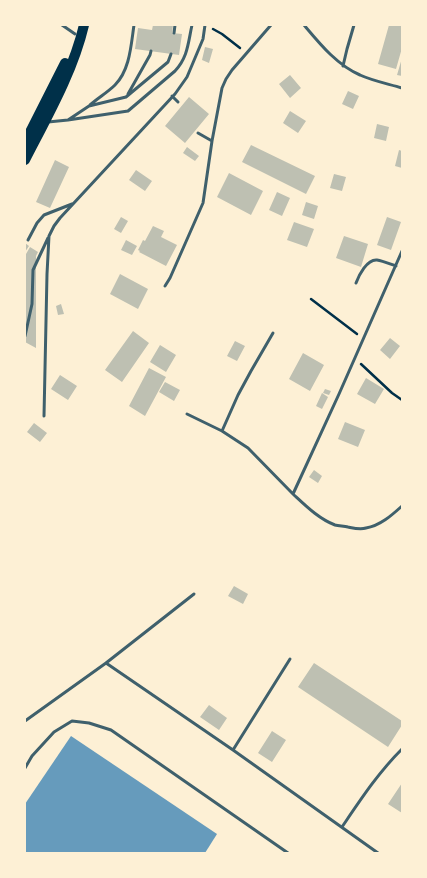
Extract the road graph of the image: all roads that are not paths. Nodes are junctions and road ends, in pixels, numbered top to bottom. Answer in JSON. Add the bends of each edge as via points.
{"nodes":[{"id":1,"x":62,"y":25,"type":"edge"},
{"id":2,"x":84,"y":25,"type":"edge"},
{"id":3,"x":134,"y":25,"type":"edge"},
{"id":4,"x":175,"y":25,"type":"edge"},
{"id":5,"x":192,"y":25,"type":"edge"},
{"id":6,"x":205,"y":25,"type":"edge"},
{"id":7,"x":271,"y":25,"type":"edge"},
{"id":8,"x":304,"y":25,"type":"edge"},
{"id":9,"x":354,"y":25,"type":"edge"},
{"id":10,"x":76,"y":30,"type":"edge"},
{"id":11,"x":174,"y":33,"type":"dead end"},
{"id":12,"x":151,"y":51,"type":"dead end"},
{"id":13,"x":170,"y":54,"type":"dead end"},
{"id":14,"x":343,"y":66,"type":"junction"},
{"id":15,"x":402,"y":88,"type":"edge"},
{"id":16,"x":172,"y":96,"type":"junction"},
{"id":17,"x":126,"y":97,"type":"junction"},
{"id":18,"x":178,"y":102,"type":"dead end"},
{"id":19,"x":89,"y":106,"type":"junction"},
{"id":20,"x":68,"y":120,"type":"junction"},
{"id":21,"x":44,"y":123,"type":"junction"},
{"id":22,"x":198,"y":133,"type":"dead end"},
{"id":23,"x":212,"y":141,"type":"junction"},
{"id":24,"x":25,"y":142,"type":"edge"},
{"id":25,"x":25,"y":160,"type":"edge"},
{"id":26,"x":73,"y":203,"type":"junction"},
{"id":27,"x":49,"y":236,"type":"junction"},
{"id":28,"x":28,"y":240,"type":"dead end"},
{"id":29,"x":402,"y":251,"type":"edge"},
{"id":30,"x":396,"y":266,"type":"junction"},
{"id":31,"x":356,"y":283,"type":"dead end"},
{"id":32,"x":165,"y":286,"type":"dead end"},
{"id":33,"x":273,"y":333,"type":"dead end"},
{"id":34,"x":25,"y":336,"type":"edge"},
{"id":35,"x":187,"y":414,"type":"dead end"},
{"id":36,"x":44,"y":416,"type":"dead end"},
{"id":37,"x":222,"y":431,"type":"junction"},
{"id":38,"x":293,"y":494,"type":"junction"},
{"id":39,"x":402,"y":506,"type":"edge"},
{"id":40,"x":194,"y":594,"type":"dead end"},
{"id":41,"x":290,"y":659,"type":"dead end"},
{"id":42,"x":106,"y":664,"type":"junction"},
{"id":43,"x":25,"y":721,"type":"edge"},
{"id":44,"x":402,"y":749,"type":"edge"},
{"id":45,"x":233,"y":750,"type":"junction"},
{"id":46,"x":25,"y":768,"type":"edge"},
{"id":47,"x":342,"y":827,"type":"junction"},
{"id":48,"x":288,"y":853,"type":"edge"},
{"id":49,"x":378,"y":853,"type":"edge"}],
"edges":[{"from":1,"to":10,"type":"lane"},
{"from":2,"to":21,"type":"main road","via":[[72,64]]},
{"from":3,"to":19,"type":"lane","via":[[128,62],[122,75],[116,84]]},
{"from":4,"to":11,"type":"lane"},
{"from":5,"to":20,"type":"lane","via":[[182,64],[128,111]]},
{"from":6,"to":16,"type":"lane","via":[[203,39],[187,77]]},
{"from":7,"to":23,"type":"lane","via":[[226,79]]},
{"from":8,"to":14,"type":"lane"},
{"from":9,"to":14,"type":"lane"},
{"from":10,"to":24,"type":"main road","via":[[67,60]]},
{"from":12,"to":17,"type":"lane"},
{"from":13,"to":17,"type":"lane","via":[[168,62]]},
{"from":14,"to":15,"type":"lane","via":[[360,75]]},
{"from":16,"to":18,"type":"lane"},
{"from":16,"to":26,"type":"lane"},
{"from":17,"to":19,"type":"lane"},
{"from":19,"to":20,"type":"lane"},
{"from":20,"to":21,"type":"lane"},
{"from":21,"to":25,"type":"main road"},
{"from":22,"to":23,"type":"lane"},
{"from":23,"to":32,"type":"lane","via":[[203,203]]},
{"from":26,"to":27,"type":"lane"},
{"from":26,"to":28,"type":"lane","via":[[44,215],[36,222]]},
{"from":27,"to":34,"type":"lane","via":[[33,270],[32,304]]},
{"from":27,"to":36,"type":"lane"},
{"from":29,"to":30,"type":"lane"},
{"from":30,"to":31,"type":"lane","via":[[374,260],[362,270]]},
{"from":30,"to":38,"type":"lane"},
{"from":33,"to":37,"type":"lane","via":[[238,395]]},
{"from":35,"to":37,"type":"lane"},
{"from":37,"to":38,"type":"lane","via":[[248,448]]},
{"from":38,"to":39,"type":"lane","via":[[308,509],[321,517],[355,529],[366,529],[376,525],[389,518]]},
{"from":40,"to":42,"type":"lane"},
{"from":41,"to":45,"type":"lane"},
{"from":42,"to":43,"type":"lane"},
{"from":42,"to":45,"type":"lane"},
{"from":44,"to":47,"type":"lane","via":[[375,779]]},
{"from":45,"to":47,"type":"lane"},
{"from":46,"to":48,"type":"lane","via":[[32,756],[54,732],[72,721],[111,730]]},
{"from":47,"to":49,"type":"lane"}]}
